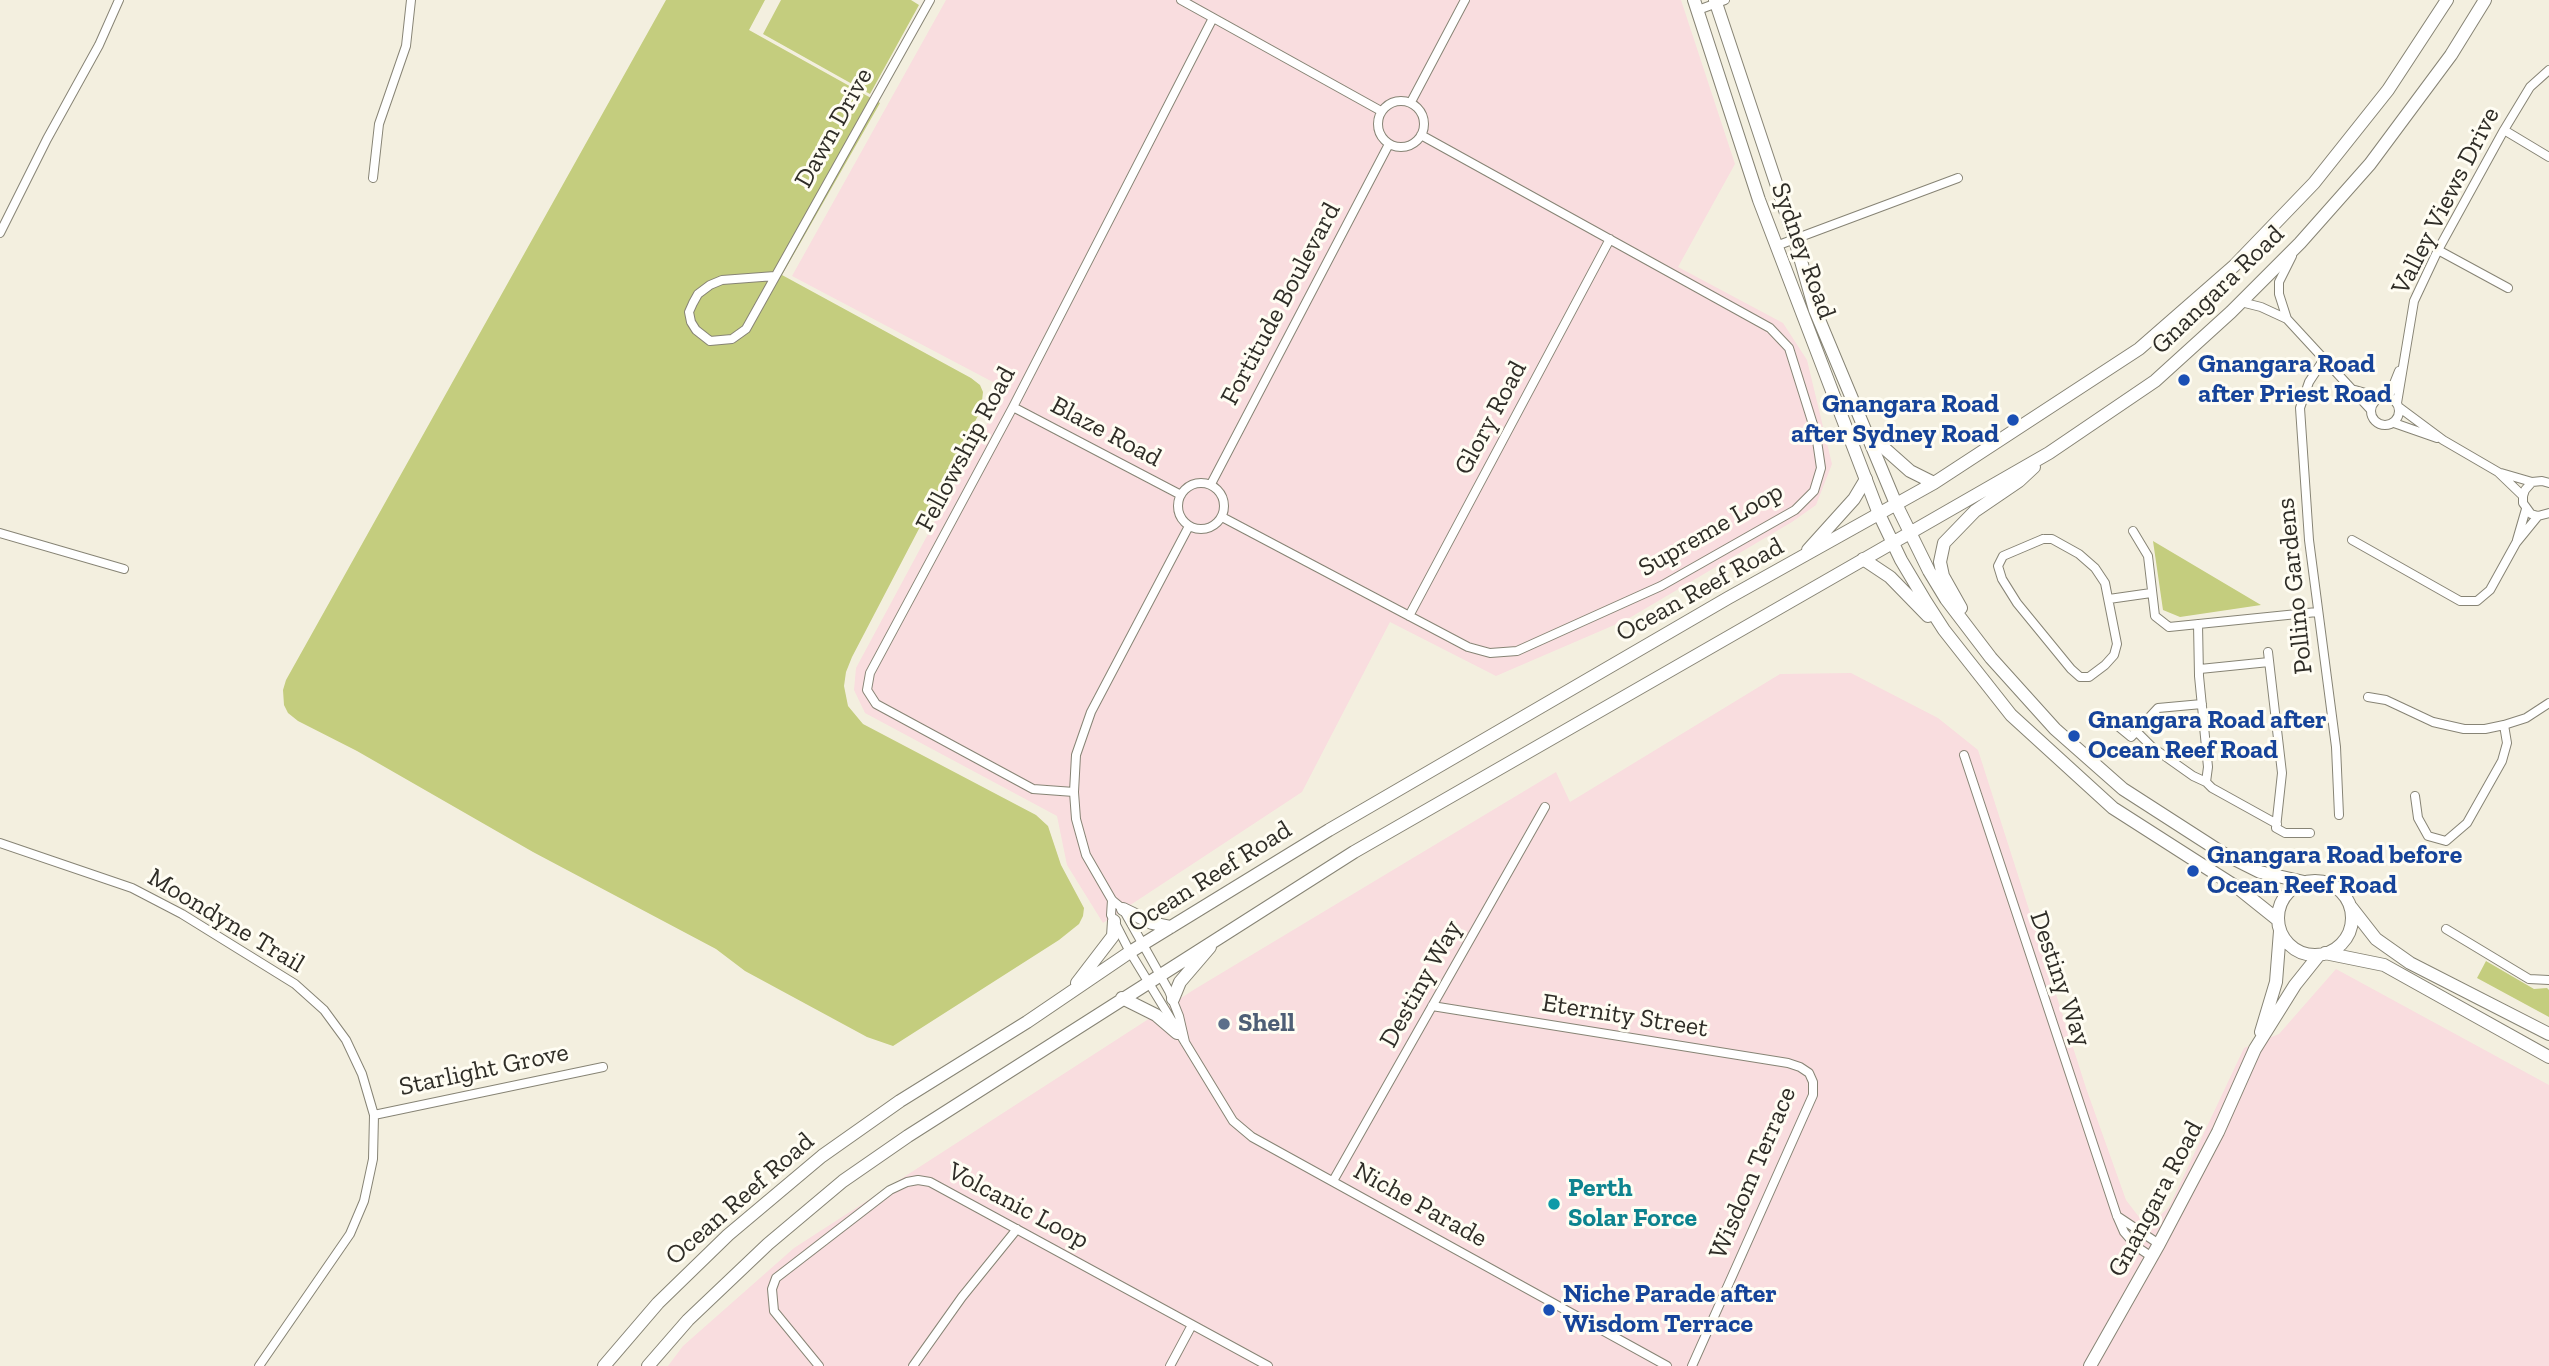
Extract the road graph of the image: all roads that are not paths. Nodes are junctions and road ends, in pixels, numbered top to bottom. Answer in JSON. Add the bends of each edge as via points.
{"nodes":[{"id":1,"x":119,"y":0,"type":"edge"},
{"id":2,"x":411,"y":0,"type":"edge"},
{"id":3,"x":930,"y":0,"type":"edge"},
{"id":4,"x":1181,"y":0,"type":"edge"},
{"id":5,"x":1465,"y":0,"type":"edge"},
{"id":6,"x":2447,"y":0,"type":"edge"},
{"id":7,"x":2485,"y":0,"type":"edge"},
{"id":8,"x":1719,"y":1,"type":"edge"},
{"id":9,"x":1696,"y":5,"type":"edge"},
{"id":10,"x":1213,"y":18,"type":"junction"},
{"id":11,"x":2549,"y":70,"type":"edge"},
{"id":12,"x":1411,"y":102,"type":"junction"},
{"id":13,"x":1381,"y":111,"type":"junction"},
{"id":14,"x":2504,"y":130,"type":"junction"},
{"id":15,"x":1421,"y":135,"type":"junction"},
{"id":16,"x":1389,"y":144,"type":"junction"},
{"id":17,"x":2549,"y":157,"type":"edge"},
{"id":18,"x":373,"y":178,"type":"dead end"},
{"id":19,"x":1958,"y":178,"type":"dead end"},
{"id":20,"x":0,"y":233,"type":"edge"},
{"id":21,"x":1610,"y":239,"type":"junction"},
{"id":22,"x":1796,"y":240,"type":"junction"},
{"id":23,"x":2300,"y":243,"type":"junction"},
{"id":24,"x":1776,"y":246,"type":"junction"},
{"id":25,"x":2438,"y":250,"type":"junction"},
{"id":26,"x":775,"y":276,"type":"junction"},
{"id":27,"x":2508,"y":288,"type":"dead end"},
{"id":28,"x":2241,"y":302,"type":"junction"},
{"id":29,"x":2287,"y":319,"type":"junction"},
{"id":30,"x":2324,"y":359,"type":"junction"},
{"id":31,"x":2403,"y":362,"type":"junction"},
{"id":32,"x":2352,"y":389,"type":"junction"},
{"id":33,"x":2384,"y":397,"type":"junction"},
{"id":34,"x":2398,"y":405,"type":"junction"},
{"id":35,"x":1013,"y":407,"type":"junction"},
{"id":36,"x":2371,"y":410,"type":"junction"},
{"id":37,"x":2394,"y":423,"type":"junction"},
{"id":38,"x":1866,"y":432,"type":"junction"},
{"id":39,"x":2443,"y":440,"type":"junction"},
{"id":40,"x":2049,"y":453,"type":"junction"},
{"id":41,"x":2498,"y":472,"type":"junction"},
{"id":42,"x":1866,"y":479,"type":"junction"},
{"id":43,"x":2547,"y":480,"type":"edge"},
{"id":44,"x":2532,"y":482,"type":"junction"},
{"id":45,"x":1211,"y":484,"type":"junction"},
{"id":46,"x":1934,"y":484,"type":"junction"},
{"id":47,"x":1181,"y":495,"type":"junction"},
{"id":48,"x":2523,"y":496,"type":"junction"},
{"id":49,"x":1896,"y":504,"type":"junction"},
{"id":50,"x":2526,"y":509,"type":"junction"},
{"id":51,"x":2549,"y":513,"type":"edge"},
{"id":52,"x":1879,"y":514,"type":"junction"},
{"id":53,"x":2538,"y":516,"type":"junction"},
{"id":54,"x":1222,"y":517,"type":"junction"},
{"id":55,"x":1189,"y":526,"type":"junction"},
{"id":56,"x":2133,"y":531,"type":"dead end"},
{"id":57,"x":1910,"y":532,"type":"junction"},
{"id":58,"x":0,"y":533,"type":"edge"},
{"id":59,"x":2351,"y":540,"type":"dead end"},
{"id":60,"x":1893,"y":543,"type":"junction"},
{"id":61,"x":2516,"y":543,"type":"junction"},
{"id":62,"x":1863,"y":559,"type":"junction"},
{"id":63,"x":1798,"y":561,"type":"junction"},
{"id":64,"x":124,"y":569,"type":"dead end"},
{"id":65,"x":2151,"y":593,"type":"junction"},
{"id":66,"x":2109,"y":599,"type":"junction"},
{"id":67,"x":2317,"y":612,"type":"junction"},
{"id":68,"x":1409,"y":616,"type":"junction"},
{"id":69,"x":2198,"y":624,"type":"junction"},
{"id":70,"x":1944,"y":630,"type":"junction"},
{"id":71,"x":1991,"y":658,"type":"junction"},
{"id":72,"x":2200,"y":669,"type":"junction"},
{"id":73,"x":2368,"y":697,"type":"dead end"},
{"id":74,"x":2549,"y":703,"type":"edge"},
{"id":75,"x":2202,"y":704,"type":"junction"},
{"id":76,"x":2114,"y":723,"type":"dead end"},
{"id":77,"x":2504,"y":725,"type":"junction"},
{"id":78,"x":2136,"y":731,"type":"junction"},
{"id":79,"x":1964,"y":755,"type":"dead end"},
{"id":80,"x":2206,"y":782,"type":"junction"},
{"id":81,"x":1074,"y":792,"type":"junction"},
{"id":82,"x":2415,"y":796,"type":"dead end"},
{"id":83,"x":1545,"y":807,"type":"dead end"},
{"id":84,"x":2339,"y":815,"type":"dead end"},
{"id":85,"x":2277,"y":824,"type":"junction"},
{"id":86,"x":2310,"y":833,"type":"dead end"},
{"id":87,"x":0,"y":843,"type":"edge"},
{"id":88,"x":2304,"y":882,"type":"junction"},
{"id":89,"x":1112,"y":900,"type":"junction"},
{"id":90,"x":2351,"y":907,"type":"junction"},
{"id":91,"x":1123,"y":909,"type":"junction"},
{"id":92,"x":1114,"y":920,"type":"junction"},
{"id":93,"x":2279,"y":925,"type":"junction"},
{"id":94,"x":1171,"y":928,"type":"junction"},
{"id":95,"x":2445,"y":929,"type":"dead end"},
{"id":96,"x":1217,"y":938,"type":"junction"},
{"id":97,"x":1142,"y":945,"type":"junction"},
{"id":98,"x":1130,"y":952,"type":"junction"},
{"id":99,"x":2322,"y":954,"type":"junction"},
{"id":100,"x":1160,"y":975,"type":"junction"},
{"id":101,"x":2549,"y":980,"type":"edge"},
{"id":102,"x":1148,"y":982,"type":"junction"},
{"id":103,"x":1071,"y":992,"type":"junction"},
{"id":104,"x":1122,"y":998,"type":"junction"},
{"id":105,"x":1173,"y":999,"type":"junction"},
{"id":106,"x":1432,"y":1006,"type":"junction"},
{"id":107,"x":1177,"y":1033,"type":"junction"},
{"id":108,"x":2549,"y":1034,"type":"edge"},
{"id":109,"x":1186,"y":1045,"type":"junction"},
{"id":110,"x":2255,"y":1049,"type":"junction"},
{"id":111,"x":2549,"y":1056,"type":"edge"},
{"id":112,"x":603,"y":1066,"type":"dead end"},
{"id":113,"x":1809,"y":1073,"type":"joint"},
{"id":114,"x":374,"y":1115,"type":"junction"},
{"id":115,"x":1333,"y":1181,"type":"junction"},
{"id":116,"x":2118,"y":1216,"type":"junction"},
{"id":117,"x":1017,"y":1229,"type":"junction"},
{"id":118,"x":2159,"y":1244,"type":"junction"},
{"id":119,"x":2152,"y":1256,"type":"junction"},
{"id":120,"x":1192,"y":1325,"type":"junction"},
{"id":121,"x":259,"y":1366,"type":"edge"},
{"id":122,"x":604,"y":1366,"type":"edge"},
{"id":123,"x":648,"y":1366,"type":"edge"},
{"id":124,"x":819,"y":1366,"type":"edge"},
{"id":125,"x":913,"y":1366,"type":"edge"},
{"id":126,"x":1170,"y":1366,"type":"edge"},
{"id":127,"x":1268,"y":1366,"type":"edge"},
{"id":128,"x":1667,"y":1366,"type":"edge"},
{"id":129,"x":1692,"y":1366,"type":"edge"},
{"id":130,"x":2090,"y":1366,"type":"edge"}],
"edges":[{"from":1,"to":20,"type":"street"},
{"from":2,"to":18,"type":"street","via":[[406,46],[379,124]]},
{"from":3,"to":26,"type":"street","name":"Dawn Drive"},
{"from":4,"to":10,"type":"street"},
{"from":5,"to":12,"type":"street"},
{"from":6,"to":46,"type":"main road","name":"Gnangara Road","via":[[2388,90],[2314,183],[2234,266],[2139,349]]},
{"from":7,"to":23,"type":"main road","name":"Gnangara Road","via":[[2401,125]]},
{"from":8,"to":9,"type":"street"},
{"from":8,"to":22,"type":"main road","name":"Sydney Road"},
{"from":9,"to":24,"type":"main road","name":"Sydney Road"},
{"from":10,"to":13,"type":"street"},
{"from":10,"to":35,"type":"street","name":"Fellowship Road"},
{"from":11,"to":14,"type":"street","name":"Valley Views Drive","via":[[2530,87]]},
{"from":12,"to":13,"type":"street","via":[[1395,100]]},
{"from":12,"to":15,"type":"street","via":[[1422,113]]},
{"from":13,"to":16,"type":"street","via":[[1378,132]]},
{"from":14,"to":17,"type":"street"},
{"from":14,"to":25,"type":"street","name":"Valley Views Drive"},
{"from":15,"to":16,"type":"street","via":[[1404,147]]},
{"from":15,"to":21,"type":"street","name":"Supreme Loop"},
{"from":16,"to":45,"type":"street","name":"Fortitude Boulevard"},
{"from":19,"to":22,"type":"street"},
{"from":21,"to":68,"type":"street","name":"Glory Road"},
{"from":21,"to":68,"type":"street","name":"Supreme Loop","via":[[1770,328],[1789,348],[1816,434],[1821,468],[1814,491],[1795,510],[1661,586],[1517,651],[1490,653],[1468,647]]},
{"from":22,"to":24,"type":"street"},
{"from":22,"to":38,"type":"main road","name":"Sydney Road","via":[[1815,310]]},
{"from":23,"to":28,"type":"main road","name":"Gnangara Road"},
{"from":23,"to":29,"type":"street","via":[[2279,282]]},
{"from":24,"to":42,"type":"main road","name":"Sydney Road"},
{"from":25,"to":27,"type":"street"},
{"from":25,"to":31,"type":"street","name":"Valley Views Drive","via":[[2414,301]]},
{"from":26,"to":26,"type":"street","name":"Dawn Drive","via":[[746,329],[732,339],[710,341],[691,322],[689,312],[698,294],[710,285]]},
{"from":28,"to":29,"type":"street"},
{"from":28,"to":40,"type":"main road","name":"Gnangara Road","via":[[2163,375]]},
{"from":29,"to":30,"type":"street"},
{"from":30,"to":32,"type":"street"},
{"from":30,"to":67,"type":"street","name":"Pollino Gardens","via":[[2300,408]]},
{"from":31,"to":33,"type":"street","name":"Valley Views Drive"},
{"from":31,"to":34,"type":"street","name":"Valley Views Drive"},
{"from":32,"to":33,"type":"street"},
{"from":32,"to":36,"type":"street"},
{"from":33,"to":34,"type":"street"},
{"from":33,"to":36,"type":"street"},
{"from":34,"to":37,"type":"street","via":[[2400,413]]},
{"from":34,"to":39,"type":"street"},
{"from":35,"to":47,"type":"street","name":"Blaze Road"},
{"from":35,"to":81,"type":"street","name":"Fellowship Road","via":[[870,673],[867,690],[876,704],[1033,789]]},
{"from":36,"to":37,"type":"street","via":[[2378,424]]},
{"from":37,"to":39,"type":"street"},
{"from":38,"to":46,"type":"main road","via":[[1910,471]]},
{"from":38,"to":49,"type":"main road","name":"Sydney Road"},
{"from":39,"to":41,"type":"street"},
{"from":40,"to":57,"type":"main road","name":"Gnangara Road"},
{"from":40,"to":71,"type":"main road","via":[[2019,481],[1975,511],[1944,543],[1943,576]]},
{"from":41,"to":44,"type":"street"},
{"from":41,"to":48,"type":"street"},
{"from":42,"to":52,"type":"main road","name":"Sydney Road"},
{"from":42,"to":63,"type":"main road","via":[[1854,499]]},
{"from":43,"to":44,"type":"street"},
{"from":44,"to":48,"type":"street"},
{"from":45,"to":47,"type":"street","via":[[1195,483]]},
{"from":45,"to":54,"type":"street","via":[[1224,502]]},
{"from":46,"to":49,"type":"main road","name":"Gnangara Road"},
{"from":47,"to":55,"type":"street","via":[[1179,514]]},
{"from":48,"to":50,"type":"street"},
{"from":49,"to":52,"type":"main road","name":"Ocean Reef Road"},
{"from":49,"to":57,"type":"main road"},
{"from":50,"to":53,"type":"street"},
{"from":50,"to":61,"type":"street"},
{"from":51,"to":53,"type":"street"},
{"from":52,"to":60,"type":"main road"},
{"from":52,"to":63,"type":"main road","name":"Ocean Reef Road"},
{"from":53,"to":61,"type":"street"},
{"from":54,"to":55,"type":"street","via":[[1211,527]]},
{"from":54,"to":68,"type":"street","name":"Supreme Loop"},
{"from":55,"to":81,"type":"street","via":[[1091,712],[1076,755]]},
{"from":56,"to":65,"type":"street","via":[[2148,556]]},
{"from":57,"to":60,"type":"main road","name":"Ocean Reef Road"},
{"from":57,"to":71,"type":"main road","via":[[1946,599]]},
{"from":58,"to":64,"type":"street"},
{"from":59,"to":61,"type":"street","via":[[2460,601],[2477,601],[2490,590]]},
{"from":60,"to":62,"type":"main road","name":"Ocean Reef Road"},
{"from":60,"to":70,"type":"main road"},
{"from":62,"to":70,"type":"main road","via":[[1890,577]]},
{"from":62,"to":96,"type":"main road","name":"Ocean Reef Road","via":[[1354,852]]},
{"from":63,"to":94,"type":"main road","name":"Ocean Reef Road","via":[[1329,830]]},
{"from":65,"to":66,"type":"street"},
{"from":65,"to":69,"type":"street","via":[[2161,623],[2169,627]]},
{"from":66,"to":66,"type":"street","via":[[2095,568],[2052,540],[2032,542],[2003,556],[1998,566],[2017,603],[2080,677],[2095,674],[2118,644]]},
{"from":67,"to":69,"type":"street"},
{"from":67,"to":84,"type":"street","name":"Pollino Gardens","via":[[2336,747]]},
{"from":69,"to":72,"type":"street"},
{"from":70,"to":93,"type":"main road","via":[[2011,715],[2113,808],[2238,888]]},
{"from":71,"to":88,"type":"main road","via":[[2055,729],[2123,789],[2224,854],[2260,872]]},
{"from":72,"to":75,"type":"street"},
{"from":72,"to":85,"type":"street","via":[[2269,657],[2282,773]]},
{"from":73,"to":77,"type":"street","via":[[2464,729]]},
{"from":74,"to":77,"type":"street"},
{"from":75,"to":78,"type":"street","via":[[2158,708]]},
{"from":75,"to":80,"type":"street"},
{"from":76,"to":78,"type":"street","via":[[2131,737]]},
{"from":77,"to":82,"type":"street","via":[[2507,743],[2502,761],[2467,822],[2446,841],[2428,836],[2418,818]]},
{"from":78,"to":80,"type":"street","via":[[2152,747]]},
{"from":79,"to":116,"type":"street","name":"Destiny Way"},
{"from":80,"to":85,"type":"street"},
{"from":81,"to":89,"type":"street","via":[[1086,856]]},
{"from":83,"to":106,"type":"street","name":"Destiny Way"},
{"from":85,"to":86,"type":"street","via":[[2281,832]]},
{"from":87,"to":114,"type":"street","name":"Moondyne Trail","via":[[132,888],[295,984],[324,1010],[346,1040]]},
{"from":88,"to":90,"type":"main road","via":[[2327,882],[2346,896]]},
{"from":88,"to":93,"type":"main road","via":[[2288,893],[2279,910]]},
{"from":89,"to":91,"type":"street"},
{"from":89,"to":92,"type":"street"},
{"from":90,"to":99,"type":"main road","via":[[2344,940]]},
{"from":90,"to":108,"type":"main road","via":[[2376,939],[2410,963]]},
{"from":91,"to":94,"type":"main road"},
{"from":91,"to":97,"type":"street"},
{"from":92,"to":98,"type":"street"},
{"from":92,"to":103,"type":"main road","via":[[1113,936]]},
{"from":93,"to":99,"type":"main road","via":[[2291,946]]},
{"from":93,"to":110,"type":"main road","name":"Gnangara Road","via":[[2276,982]]},
{"from":94,"to":97,"type":"main road","name":"Ocean Reef Road"},
{"from":95,"to":101,"type":"street","via":[[2529,979]]},
{"from":96,"to":100,"type":"main road","name":"Ocean Reef Road"},
{"from":96,"to":105,"type":"main road","via":[[1180,982]]},
{"from":97,"to":98,"type":"main road","name":"Ocean Reef Road"},
{"from":97,"to":100,"type":"street","name":"Niche Parade"},
{"from":98,"to":102,"type":"street","name":"Niche Parade"},
{"from":98,"to":103,"type":"main road","name":"Ocean Reef Road"},
{"from":99,"to":110,"type":"main road","name":"Gnangara Road","via":[[2295,985]]},
{"from":99,"to":111,"type":"main road","via":[[2384,965]]},
{"from":100,"to":102,"type":"main road","name":"Ocean Reef Road"},
{"from":100,"to":105,"type":"street","name":"Niche Parade"},
{"from":102,"to":104,"type":"main road","name":"Ocean Reef Road"},
{"from":102,"to":107,"type":"street","name":"Niche Parade"},
{"from":103,"to":122,"type":"main road","name":"Ocean Reef Road","via":[[821,1156],[682,1279]]},
{"from":104,"to":107,"type":"main road","via":[[1156,1015]]},
{"from":104,"to":123,"type":"main road","name":"Ocean Reef Road","via":[[843,1181],[731,1278]]},
{"from":105,"to":109,"type":"street","name":"Niche Parade"},
{"from":106,"to":113,"type":"street","name":"Eternity Street","via":[[1788,1063]]},
{"from":106,"to":115,"type":"street","name":"Destiny Way"},
{"from":107,"to":109,"type":"street","name":"Niche Parade"},
{"from":109,"to":115,"type":"street","name":"Niche Parade","via":[[1233,1121],[1252,1137]]},
{"from":110,"to":118,"type":"main road","name":"Gnangara Road"},
{"from":112,"to":114,"type":"street","name":"Starlight Grove"},
{"from":113,"to":129,"type":"street","name":"Wisdom Terrace","via":[[1813,1095]]},
{"from":114,"to":121,"type":"street","name":"Moondyne Trail","via":[[373,1159],[351,1234]]},
{"from":115,"to":128,"type":"street","name":"Niche Parade"},
{"from":116,"to":118,"type":"street"},
{"from":116,"to":119,"type":"street","via":[[2137,1247]]},
{"from":117,"to":120,"type":"street","name":"Volcanic Loop"},
{"from":117,"to":124,"type":"street","name":"Volcanic Loop","via":[[930,1182],[907,1182],[890,1190],[776,1278],[774,1311]]},
{"from":117,"to":125,"type":"street"},
{"from":118,"to":119,"type":"main road","name":"Gnangara Road"},
{"from":119,"to":130,"type":"main road","name":"Gnangara Road"},
{"from":120,"to":126,"type":"street"},
{"from":120,"to":127,"type":"street","name":"Volcanic Loop"}]}
